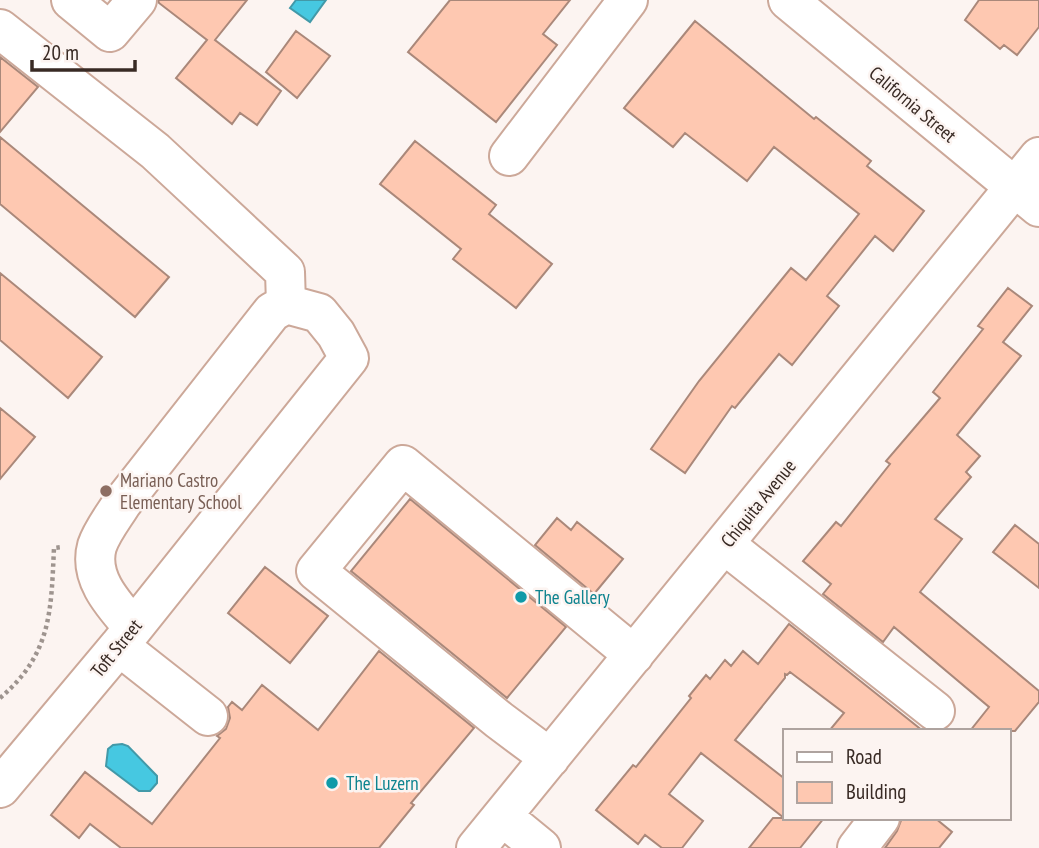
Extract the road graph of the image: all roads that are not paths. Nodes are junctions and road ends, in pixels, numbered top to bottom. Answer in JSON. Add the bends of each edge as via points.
{"nodes":[{"id":1,"x":71,"y":0,"type":"edge"},
{"id":2,"x":137,"y":0,"type":"edge"},
{"id":3,"x":628,"y":0,"type":"edge"},
{"id":4,"x":788,"y":0,"type":"edge"},
{"id":5,"x":0,"y":29,"type":"edge"},
{"id":6,"x":509,"y":156,"type":"dead end"},
{"id":7,"x":1039,"y":157,"type":"edge"},
{"id":8,"x":1027,"y":197,"type":"edge"},
{"id":9,"x":286,"y":304,"type":"junction"},
{"id":10,"x":724,"y":544,"type":"junction"},
{"id":11,"x":126,"y":636,"type":"junction"},
{"id":12,"x":634,"y":655,"type":"junction"},
{"id":13,"x":935,"y":711,"type":"dead end"},
{"id":14,"x":208,"y":716,"type":"dead end"},
{"id":15,"x":550,"y":758,"type":"junction"},
{"id":16,"x":0,"y":788,"type":"edge"},
{"id":17,"x":502,"y":816,"type":"junction"},
{"id":18,"x":878,"y":820,"type":"edge"},
{"id":19,"x":475,"y":848,"type":"edge"},
{"id":20,"x":541,"y":848,"type":"edge"},
{"id":21,"x":857,"y":848,"type":"edge"}],
"edges":[{"from":1,"to":2,"type":"street","via":[[110,32]]},
{"from":3,"to":6,"type":"street"},
{"from":4,"to":8,"type":"street","name":"California Street"},
{"from":5,"to":9,"type":"street","via":[[155,151],[277,263],[285,272]]},
{"from":7,"to":8,"type":"street","name":"Chiquita Avenue"},
{"from":8,"to":10,"type":"street","name":"Chiquita Avenue"},
{"from":9,"to":11,"type":"street","via":[[272,312],[122,503],[97,545],[99,579]]},
{"from":9,"to":11,"type":"street","name":"Toft Street","via":[[319,313],[349,358]]},
{"from":10,"to":12,"type":"street","name":"Chiquita Avenue"},
{"from":10,"to":13,"type":"street"},
{"from":11,"to":14,"type":"street"},
{"from":11,"to":16,"type":"street","name":"Toft Street"},
{"from":12,"to":15,"type":"street","name":"Chiquita Avenue"},
{"from":12,"to":15,"type":"street","via":[[403,465],[316,571]]},
{"from":15,"to":17,"type":"street","name":"Chiquita Avenue"},
{"from":17,"to":19,"type":"street","name":"Chiquita Avenue"},
{"from":17,"to":20,"type":"street"},
{"from":18,"to":21,"type":"street"}]}
